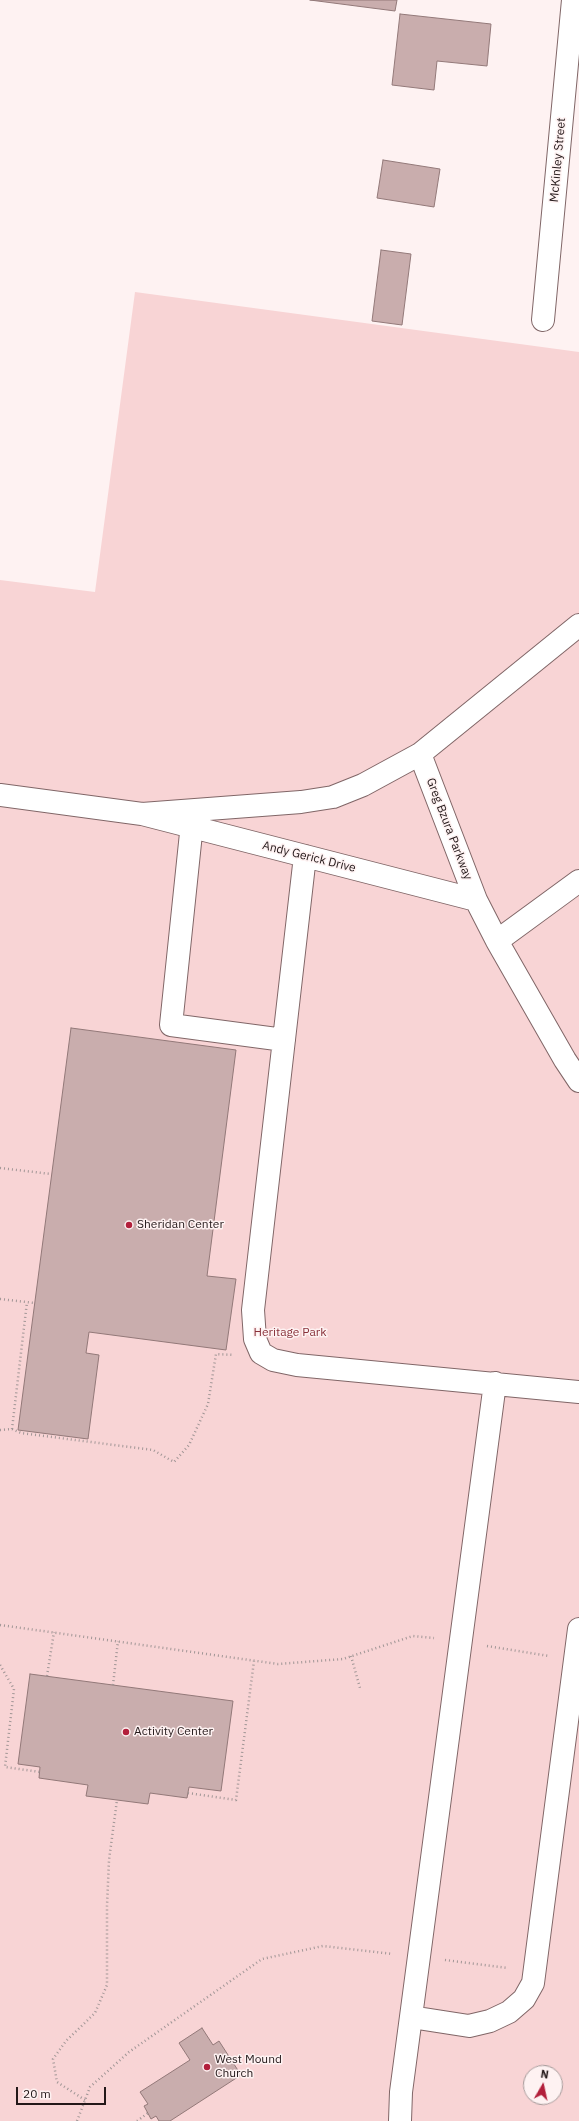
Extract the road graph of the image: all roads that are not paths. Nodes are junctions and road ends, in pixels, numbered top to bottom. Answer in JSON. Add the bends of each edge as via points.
{"nodes":[{"id":1,"x":573,"y":0,"type":"edge"},
{"id":2,"x":543,"y":320,"type":"dead end"},
{"id":3,"x":579,"y":626,"type":"edge"},
{"id":4,"x":420,"y":754,"type":"junction"},
{"id":5,"x":0,"y":795,"type":"edge"},
{"id":6,"x":193,"y":819,"type":"junction"},
{"id":7,"x":305,"y":856,"type":"junction"},
{"id":8,"x":579,"y":880,"type":"edge"},
{"id":9,"x":476,"y":900,"type":"junction"},
{"id":10,"x":497,"y":941,"type":"junction"},
{"id":11,"x":284,"y":1040,"type":"junction"},
{"id":12,"x":579,"y":1081,"type":"edge"},
{"id":13,"x":495,"y":1383,"type":"junction"},
{"id":14,"x":579,"y":1392,"type":"edge"},
{"id":15,"x":579,"y":1629,"type":"edge"},
{"id":16,"x":411,"y":2017,"type":"junction"},
{"id":17,"x":400,"y":2121,"type":"edge"}],
"edges":[{"from":1,"to":2,"type":"street","name":"McKinley Street"},
{"from":3,"to":4,"type":"street"},
{"from":4,"to":6,"type":"street","name":"Andy Gerick Drive","via":[[363,785],[333,797]]},
{"from":4,"to":9,"type":"street","name":"Greg Bzura Parkway"},
{"from":5,"to":6,"type":"street","name":"Andy Gerick Drive"},
{"from":6,"to":7,"type":"street","name":"Andy Gerick Drive"},
{"from":6,"to":11,"type":"street","via":[[172,1025]]},
{"from":7,"to":9,"type":"street","name":"Andy Gerick Drive"},
{"from":7,"to":11,"type":"street"},
{"from":8,"to":10,"type":"street"},
{"from":9,"to":10,"type":"street","name":"Greg Bzura Parkway"},
{"from":10,"to":12,"type":"street","name":"Greg Bzura Parkway"},
{"from":11,"to":13,"type":"street","via":[[253,1310],[255,1339],[261,1353],[273,1360],[297,1365]]},
{"from":13,"to":14,"type":"street"},
{"from":13,"to":16,"type":"street"},
{"from":15,"to":16,"type":"street","via":[[533,1983],[524,1999],[510,2012],[490,2021],[469,2026]]},
{"from":16,"to":17,"type":"street","via":[[401,2092]]}]}
